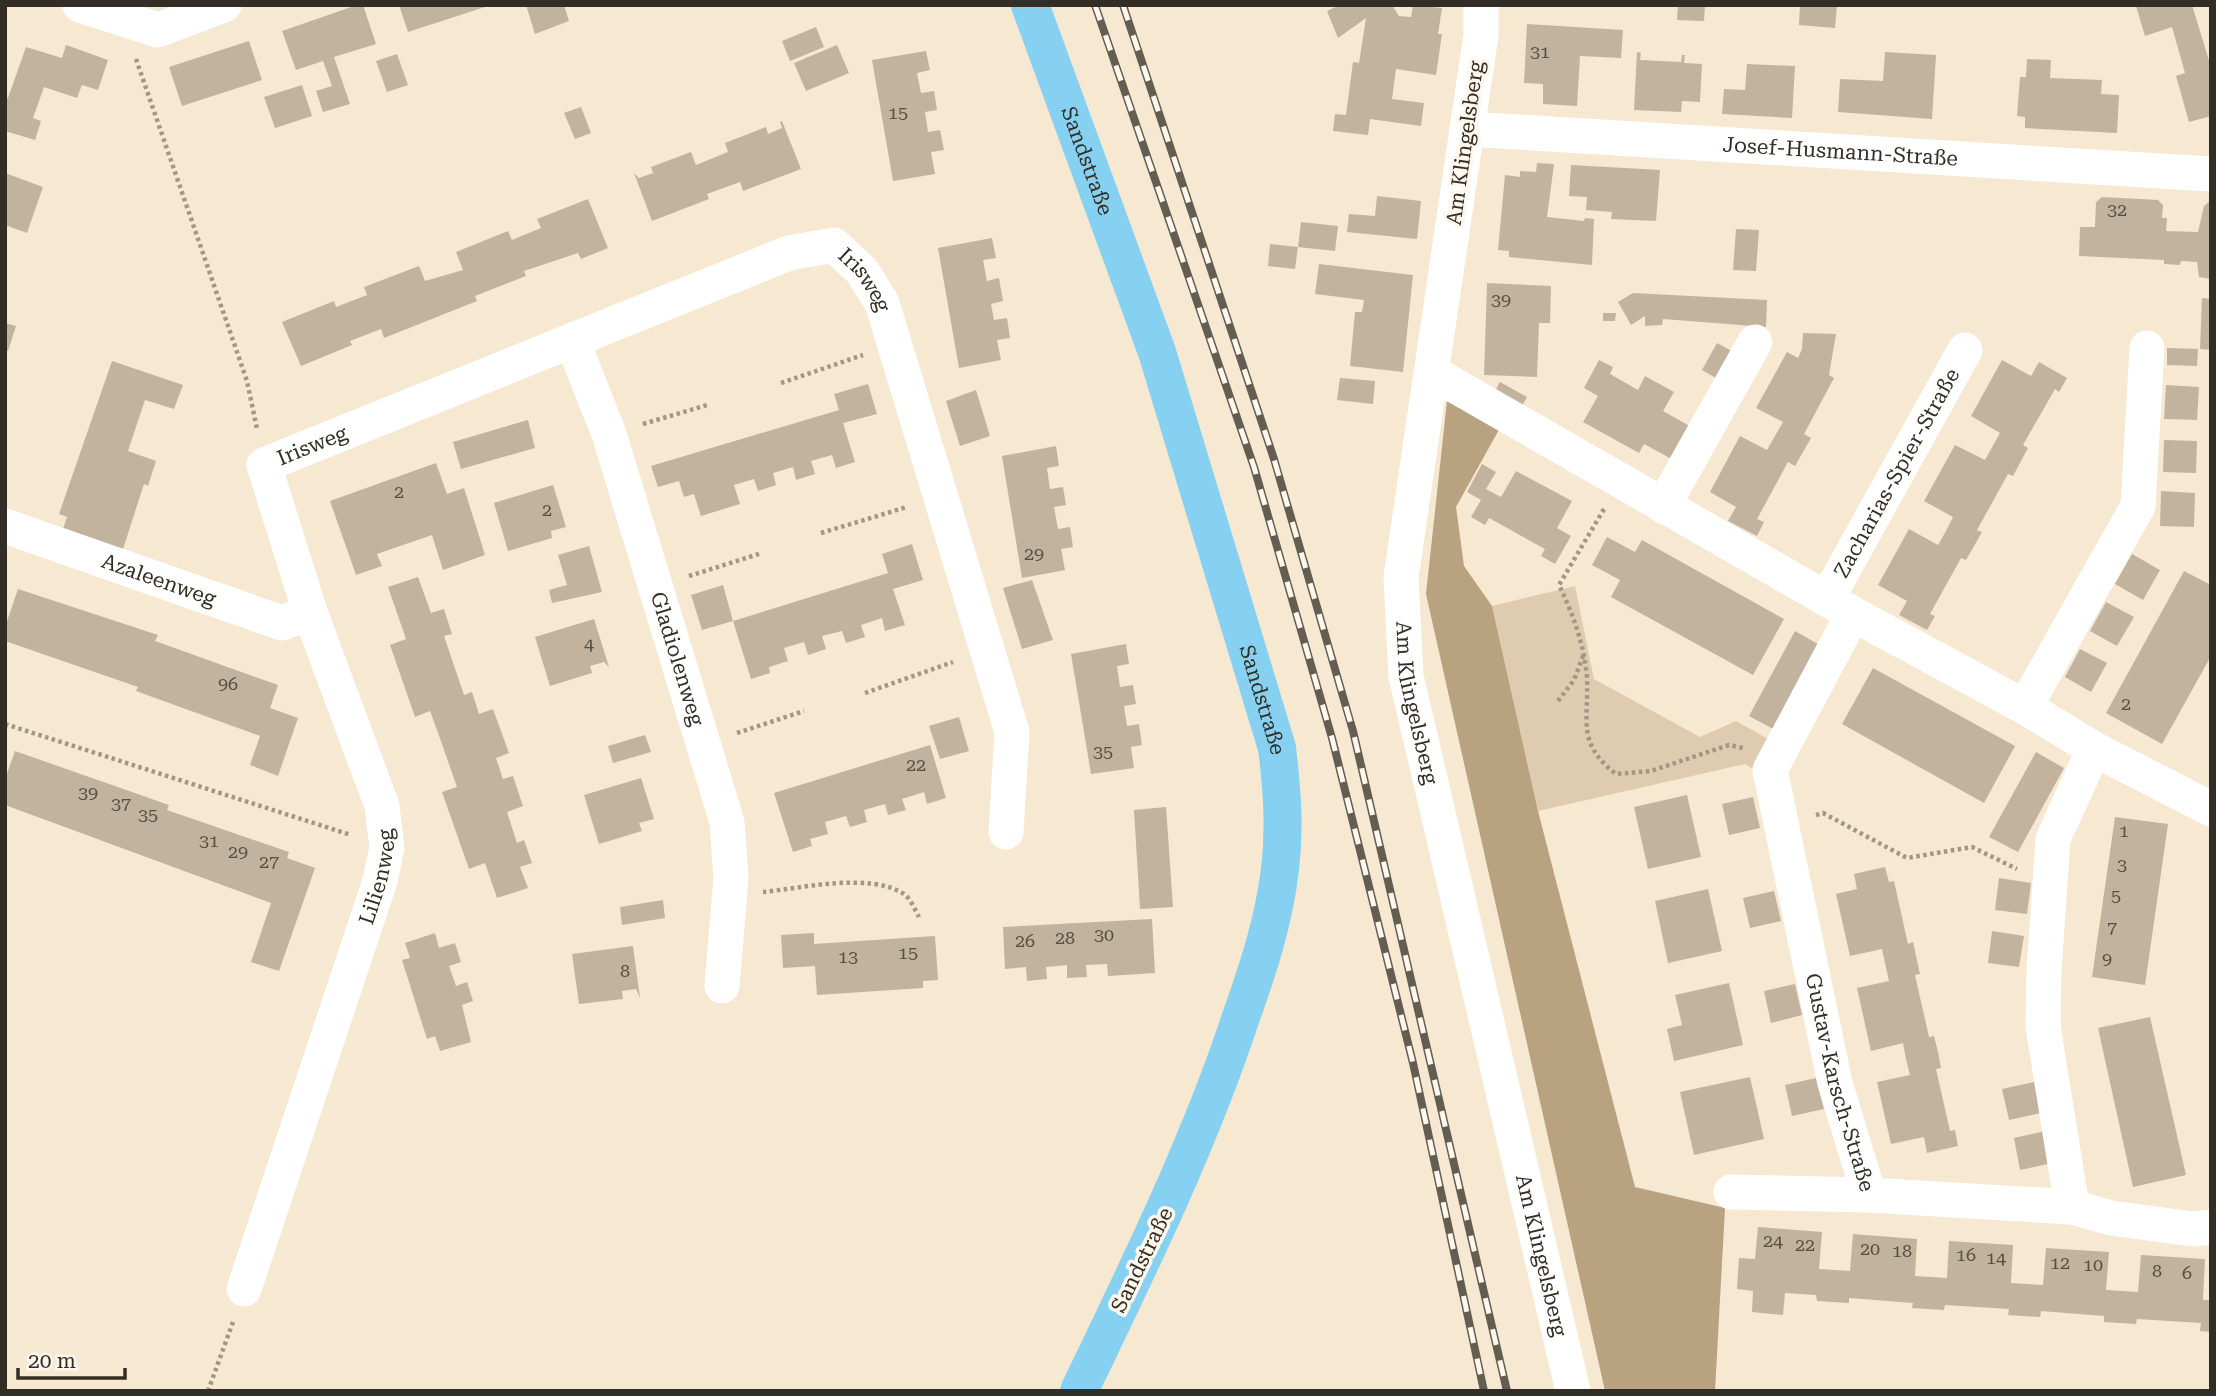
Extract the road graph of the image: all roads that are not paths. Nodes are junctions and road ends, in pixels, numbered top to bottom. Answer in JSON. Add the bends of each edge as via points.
{"nodes":[{"id":1,"x":80,"y":5,"type":"edge"},
{"id":2,"x":225,"y":5,"type":"edge"},
{"id":3,"x":1030,"y":5,"type":"edge"},
{"id":4,"x":1481,"y":5,"type":"edge"},
{"id":5,"x":120,"y":13,"type":"edge"},
{"id":6,"x":1468,"y":129,"type":"junction"},
{"id":7,"x":2211,"y":174,"type":"edge"},
{"id":8,"x":572,"y":340,"type":"junction"},
{"id":9,"x":1755,"y":342,"type":"dead end"},
{"id":10,"x":2147,"y":348,"type":"dead end"},
{"id":11,"x":1965,"y":350,"type":"dead end"},
{"id":12,"x":1433,"y":373,"type":"junction"},
{"id":13,"x":264,"y":465,"type":"joint"},
{"id":14,"x":1663,"y":506,"type":"junction"},
{"id":15,"x":5,"y":526,"type":"edge"},
{"id":16,"x":1840,"y":606,"type":"junction"},
{"id":17,"x":310,"y":612,"type":"junction"},
{"id":18,"x":2025,"y":707,"type":"junction"},
{"id":19,"x":2094,"y":749,"type":"junction"},
{"id":20,"x":2211,"y":809,"type":"edge"},
{"id":21,"x":1006,"y":832,"type":"dead end"},
{"id":22,"x":722,"y":986,"type":"dead end"},
{"id":23,"x":1731,"y":1192,"type":"dead end"},
{"id":24,"x":1869,"y":1195,"type":"junction"},
{"id":25,"x":2073,"y":1206,"type":"junction"},
{"id":26,"x":2211,"y":1227,"type":"edge"},
{"id":27,"x":244,"y":1289,"type":"road end"},
{"id":28,"x":1079,"y":1391,"type":"edge"},
{"id":29,"x":1573,"y":1391,"type":"edge"}],
"edges":[{"from":1,"to":5,"type":"street"},
{"from":2,"to":5,"type":"street","via":[[158,30]]},
{"from":3,"to":28,"type":"main road","name":"Sandstraße","via":[[1157,352],[1277,748],[1282,794],[1280,871],[1267,942],[1228,1057],[1170,1202]]},
{"from":4,"to":6,"type":"street","name":"Am Klingelsberg"},
{"from":6,"to":7,"type":"street","name":"Josef-Husmann-Straße"},
{"from":6,"to":12,"type":"street","name":"Am Klingelsberg"},
{"from":8,"to":13,"type":"street","name":"Irisweg"},
{"from":8,"to":21,"type":"street","name":"Irisweg","via":[[789,253],[834,245],[862,271],[882,303],[1012,732]]},
{"from":8,"to":22,"type":"street","name":"Gladiolenweg","via":[[609,434],[727,822],[730,895]]},
{"from":9,"to":14,"type":"street"},
{"from":10,"to":18,"type":"street","via":[[2138,506]]},
{"from":11,"to":16,"type":"street","name":"Zacharias-Spier-Straße"},
{"from":12,"to":14,"type":"street","name":"Zacharias-Spier-Straße"},
{"from":12,"to":29,"type":"street","name":"Am Klingelsberg","via":[[1401,577],[1406,676]]},
{"from":13,"to":17,"type":"street","name":"Lilienweg"},
{"from":14,"to":16,"type":"street","name":"Zacharias-Spier-Straße"},
{"from":15,"to":17,"type":"street","name":"Azaleenweg","via":[[282,623]]},
{"from":16,"to":18,"type":"street","name":"Zacharias-Spier-Straße"},
{"from":16,"to":24,"type":"street","name":"Gustav-Karsch-Straße","via":[[1772,766],[1835,1083]]},
{"from":17,"to":27,"type":"street","name":"Lilienweg","via":[[382,806],[387,847],[380,881]]},
{"from":18,"to":19,"type":"street","name":"Zacharias-Spier-Straße"},
{"from":19,"to":20,"type":"street","name":"Zacharias-Spier-Straße"},
{"from":19,"to":25,"type":"street","via":[[2053,839],[2044,971],[2043,1026]]},
{"from":23,"to":24,"type":"street"},
{"from":24,"to":25,"type":"street","name":"Gustav-Karsch-Straße"},
{"from":25,"to":26,"type":"street","name":"Gustav-Karsch-Straße","via":[[2111,1218],[2193,1229]]}]}
